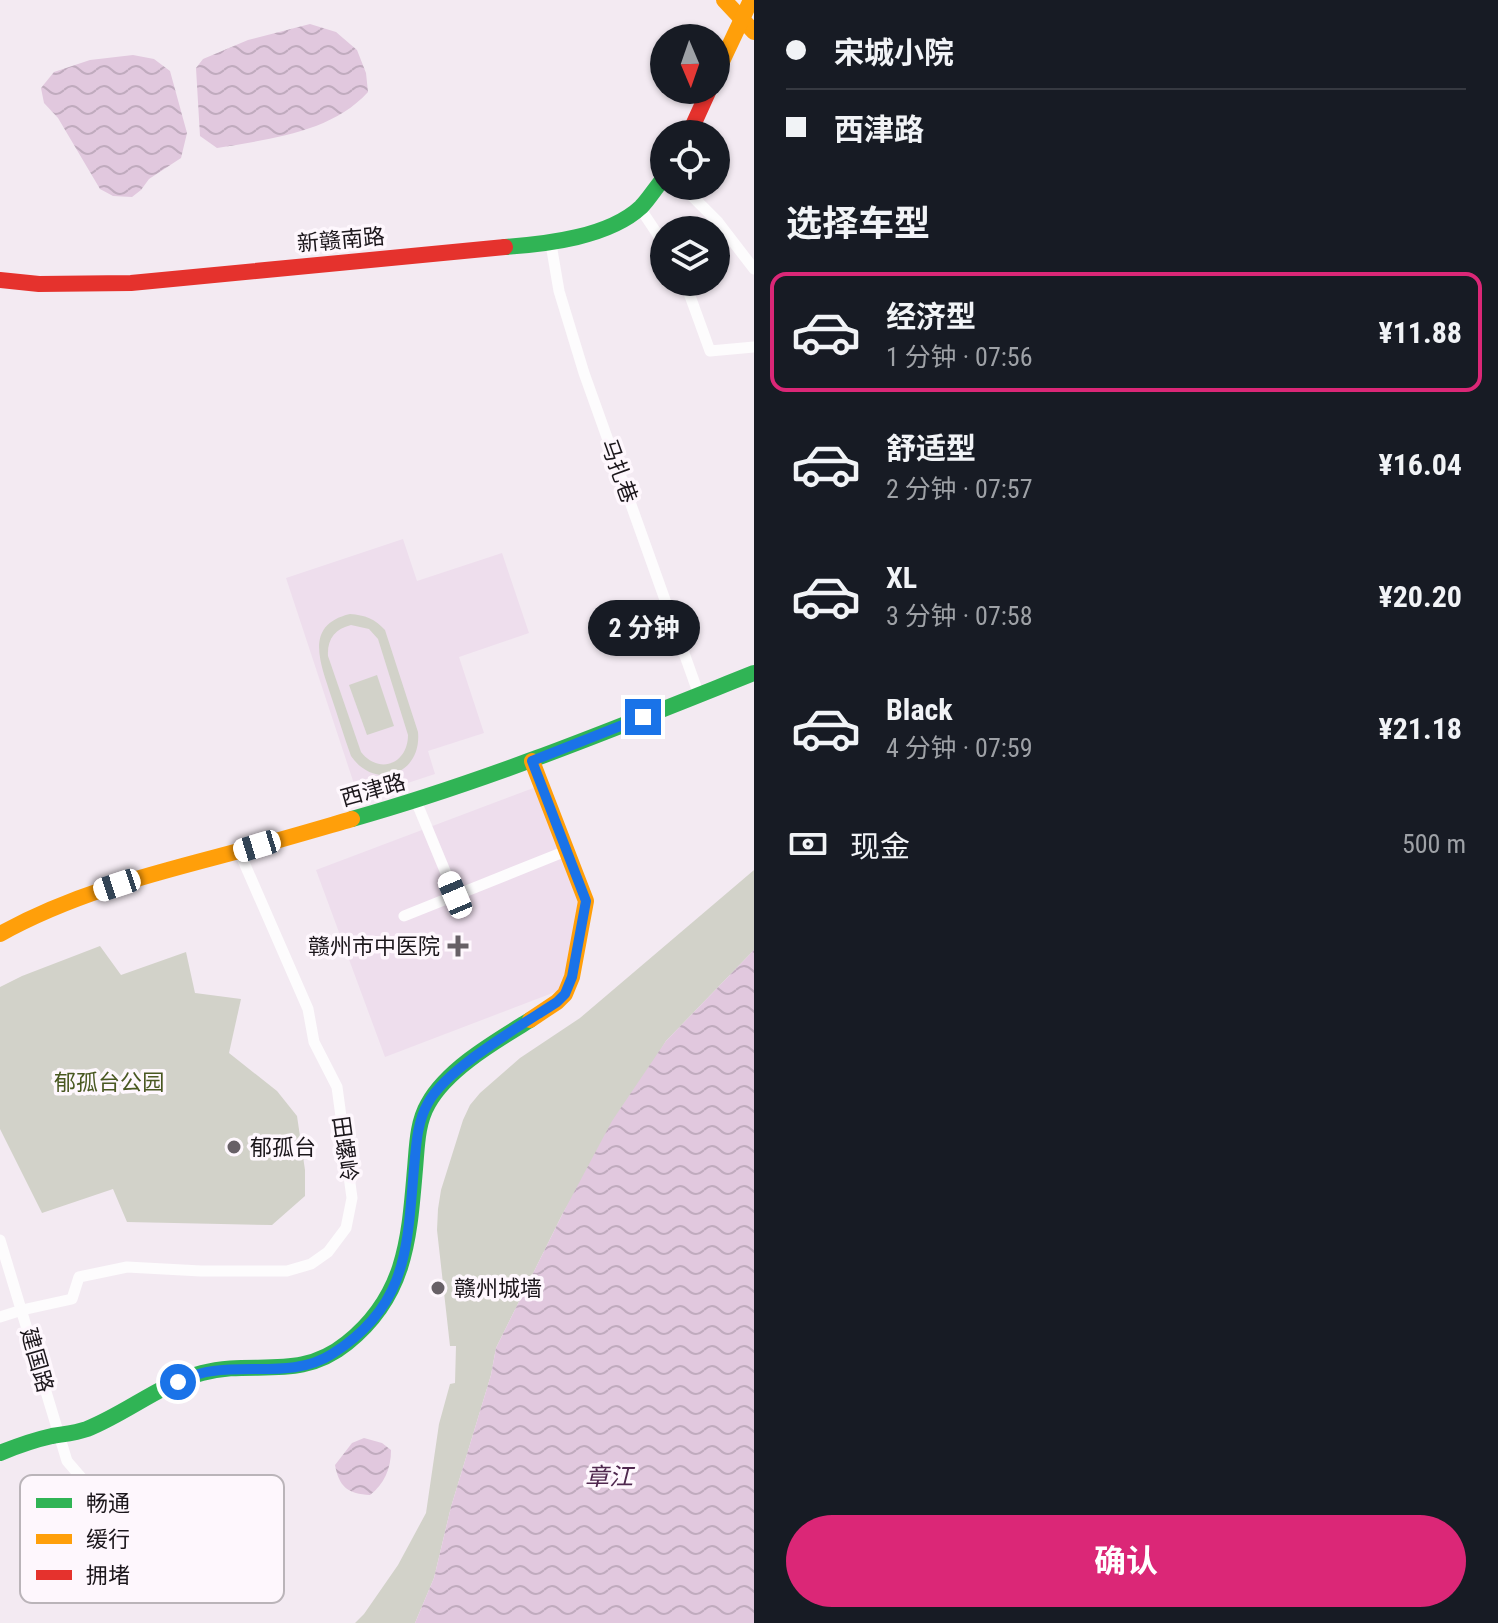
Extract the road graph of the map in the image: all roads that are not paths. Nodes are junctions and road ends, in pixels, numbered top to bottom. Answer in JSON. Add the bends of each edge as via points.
{"nodes":[{"id":1,"x":724,"y":0,"type":"edge"},
{"id":2,"x":751,"y":0,"type":"edge"},
{"id":3,"x":741,"y":18,"type":"junction"},
{"id":4,"x":754,"y":32,"type":"edge"},
{"id":5,"x":730,"y":43,"type":"edge"},
{"id":6,"x":650,"y":196,"type":"edge"},
{"id":7,"x":696,"y":200,"type":"edge"},
{"id":8,"x":640,"y":208,"type":"junction"},
{"id":9,"x":650,"y":223,"type":"edge"},
{"id":10,"x":551,"y":244,"type":"junction"},
{"id":11,"x":754,"y":269,"type":"edge"},
{"id":12,"x":0,"y":280,"type":"edge"},
{"id":13,"x":690,"y":296,"type":"edge"},
{"id":14,"x":754,"y":347,"type":"edge"},
{"id":15,"x":754,"y":673,"type":"edge"},
{"id":16,"x":699,"y":695,"type":"junction"},
{"id":17,"x":532,"y":761,"type":"junction"},
{"id":18,"x":416,"y":801,"type":"junction"},
{"id":19,"x":239,"y":851,"type":"junction"},
{"id":20,"x":566,"y":851,"type":"junction"},
{"id":21,"x":455,"y":895,"type":"junction"},
{"id":22,"x":404,"y":916,"type":"dead end"},
{"id":23,"x":0,"y":934,"type":"edge"},
{"id":24,"x":0,"y":1240,"type":"edge"},
{"id":25,"x":22,"y":1310,"type":"junction"},
{"id":26,"x":0,"y":1317,"type":"edge"},
{"id":27,"x":58,"y":1434,"type":"junction"},
{"id":28,"x":2,"y":1449,"type":"edge"},
{"id":29,"x":79,"y":1475,"type":"edge"}],
"edges":[{"from":1,"to":3,"type":"street"},
{"from":2,"to":3,"type":"street"},
{"from":3,"to":4,"type":"street"},
{"from":3,"to":5,"type":"street"},
{"from":6,"to":8,"type":"street","name":"新赣南路"},
{"from":7,"to":11,"type":"street"},
{"from":8,"to":9,"type":"street"},
{"from":8,"to":10,"type":"street","name":"新赣南路","via":[[613,226]]},
{"from":10,"to":12,"type":"street","name":"新赣南路","via":[[131,283]]},
{"from":10,"to":16,"type":"street","name":"马扎巷","via":[[584,373]]},
{"from":13,"to":14,"type":"street","via":[[710,351]]},
{"from":15,"to":16,"type":"street","name":"西津路"},
{"from":16,"to":17,"type":"street","name":"西津路"},
{"from":17,"to":18,"type":"street","name":"西津路"},
{"from":17,"to":20,"type":"street"},
{"from":18,"to":19,"type":"street","name":"西津路"},
{"from":18,"to":21,"type":"street"},
{"from":19,"to":23,"type":"street","name":"西津路","via":[[95,892]]},
{"from":19,"to":25,"type":"street","name":"田螺岭","via":[[337,1087],[352,1198],[346,1228],[328,1252],[287,1271],[127,1267],[79,1277],[72,1299]]},
{"from":20,"to":21,"type":"street"},
{"from":20,"to":27,"type":"street","via":[[586,901],[569,987],[557,1002],[460,1069],[428,1103],[419,1128],[407,1245],[380,1311],[321,1361],[200,1373],[86,1430]]},
{"from":21,"to":22,"type":"street"},
{"from":24,"to":25,"type":"street","name":"建国路"},
{"from":25,"to":26,"type":"street","name":"田螺岭"},
{"from":25,"to":27,"type":"street","name":"建国路"},
{"from":27,"to":28,"type":"street"},
{"from":27,"to":29,"type":"street","name":"建国路","via":[[67,1461]]}]}
